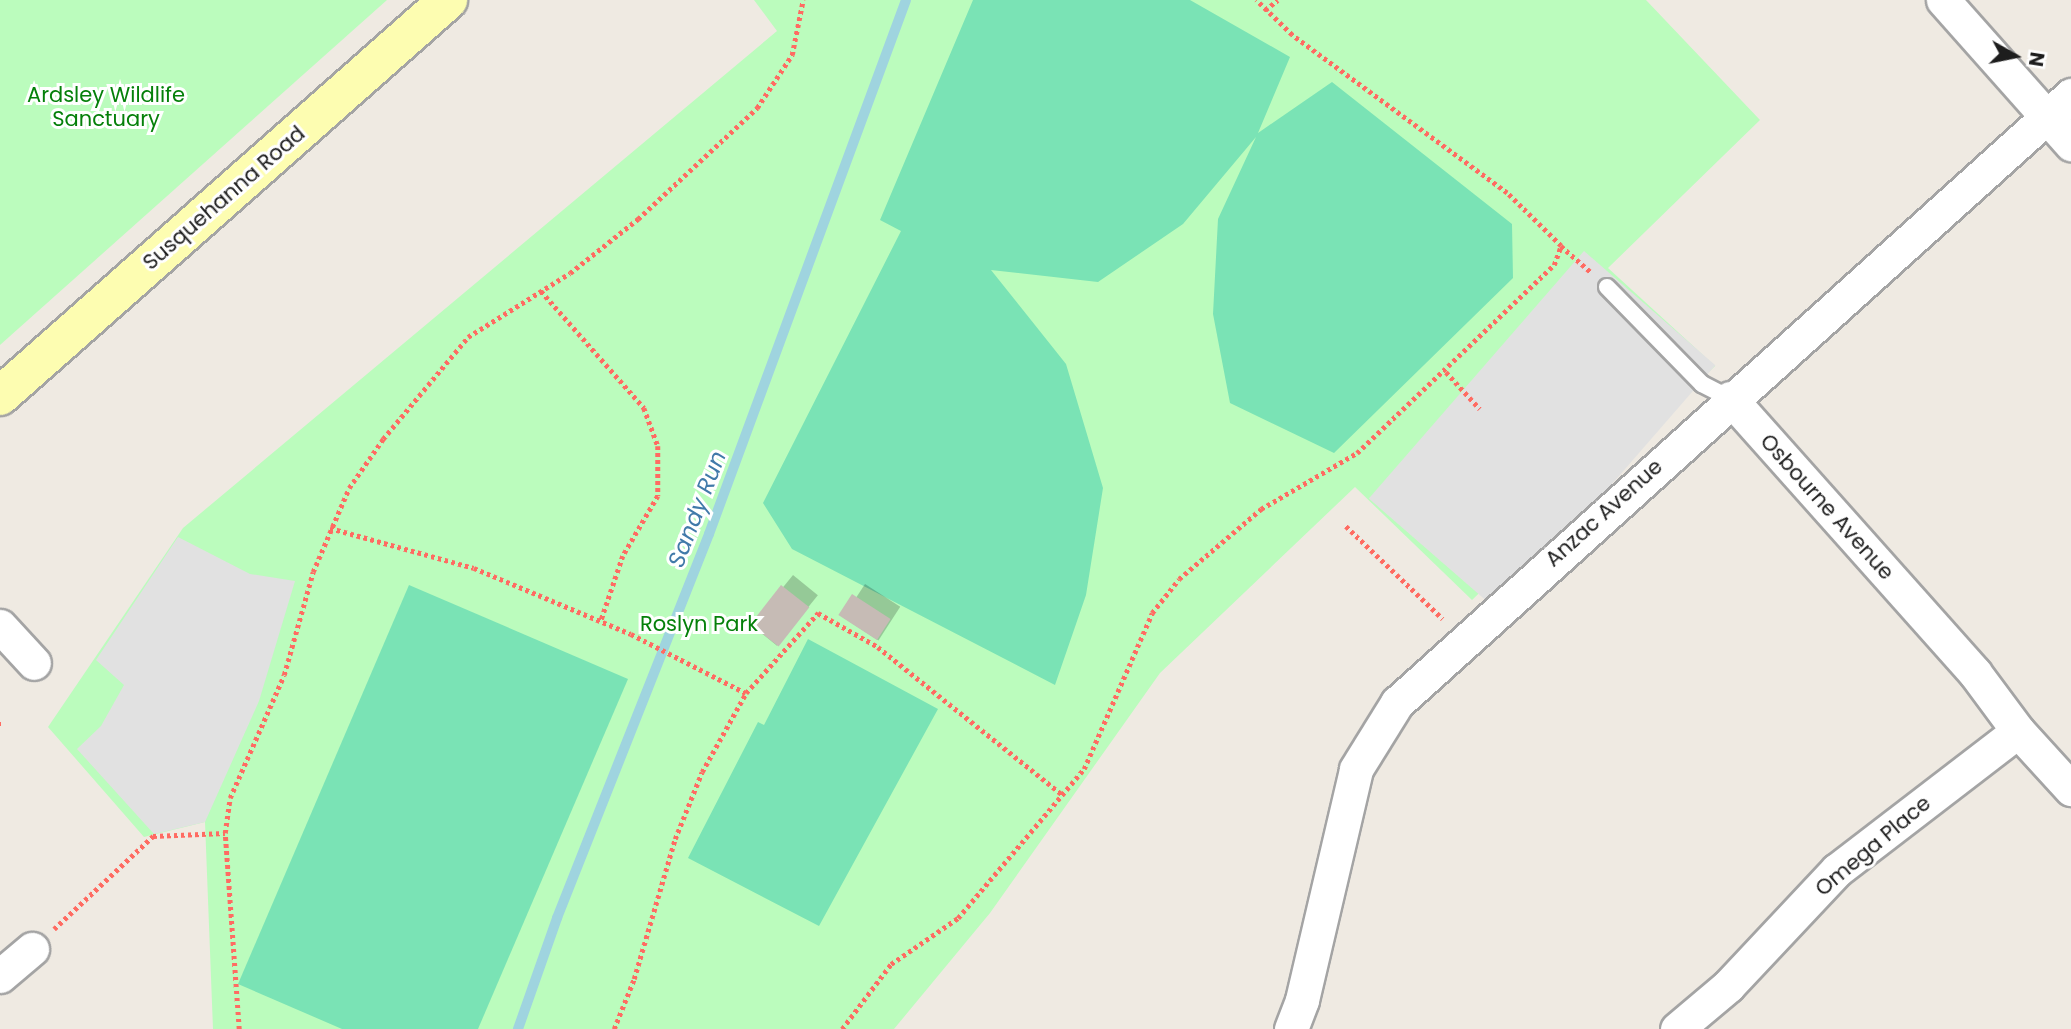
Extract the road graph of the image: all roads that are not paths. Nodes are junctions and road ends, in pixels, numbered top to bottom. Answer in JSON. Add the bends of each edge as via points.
{"nodes":[{"id":1,"x":448,"y":0,"type":"edge"},
{"id":2,"x":1942,"y":0,"type":"edge"},
{"id":3,"x":2071,"y":95,"type":"edge"},
{"id":4,"x":2047,"y":117,"type":"junction"},
{"id":5,"x":2071,"y":144,"type":"edge"},
{"id":6,"x":1607,"y":287,"type":"road end"},
{"id":7,"x":0,"y":396,"type":"edge"},
{"id":8,"x":1730,"y":398,"type":"junction"},
{"id":9,"x":0,"y":626,"type":"edge"},
{"id":10,"x":34,"y":663,"type":"dead end"},
{"id":11,"x":2018,"y":731,"type":"junction"},
{"id":12,"x":2071,"y":789,"type":"edge"},
{"id":13,"x":32,"y":949,"type":"road end"},
{"id":14,"x":0,"y":976,"type":"edge"},
{"id":15,"x":1291,"y":1029,"type":"edge"},
{"id":16,"x":1677,"y":1029,"type":"edge"}],
"edges":[{"from":1,"to":7,"type":"main road","name":"Susquehanna Road"},
{"from":2,"to":4,"type":"street"},
{"from":3,"to":4,"type":"street","name":"Anzac Avenue"},
{"from":4,"to":5,"type":"street"},
{"from":4,"to":8,"type":"street","name":"Anzac Avenue"},
{"from":6,"to":8,"type":"lane","name":"Osbourne Avenue","via":[[1702,384]]},
{"from":8,"to":11,"type":"street","name":"Osbourne Avenue","via":[[1975,673]]},
{"from":8,"to":15,"type":"street","name":"Anzac Avenue","via":[[1397,704],[1356,769],[1303,1000]]},
{"from":9,"to":10,"type":"street"},
{"from":11,"to":12,"type":"street","name":"Osbourne Avenue"},
{"from":11,"to":16,"type":"street","name":"Omega Place","via":[[1837,870],[1728,986]]},
{"from":13,"to":14,"type":"street"}]}
